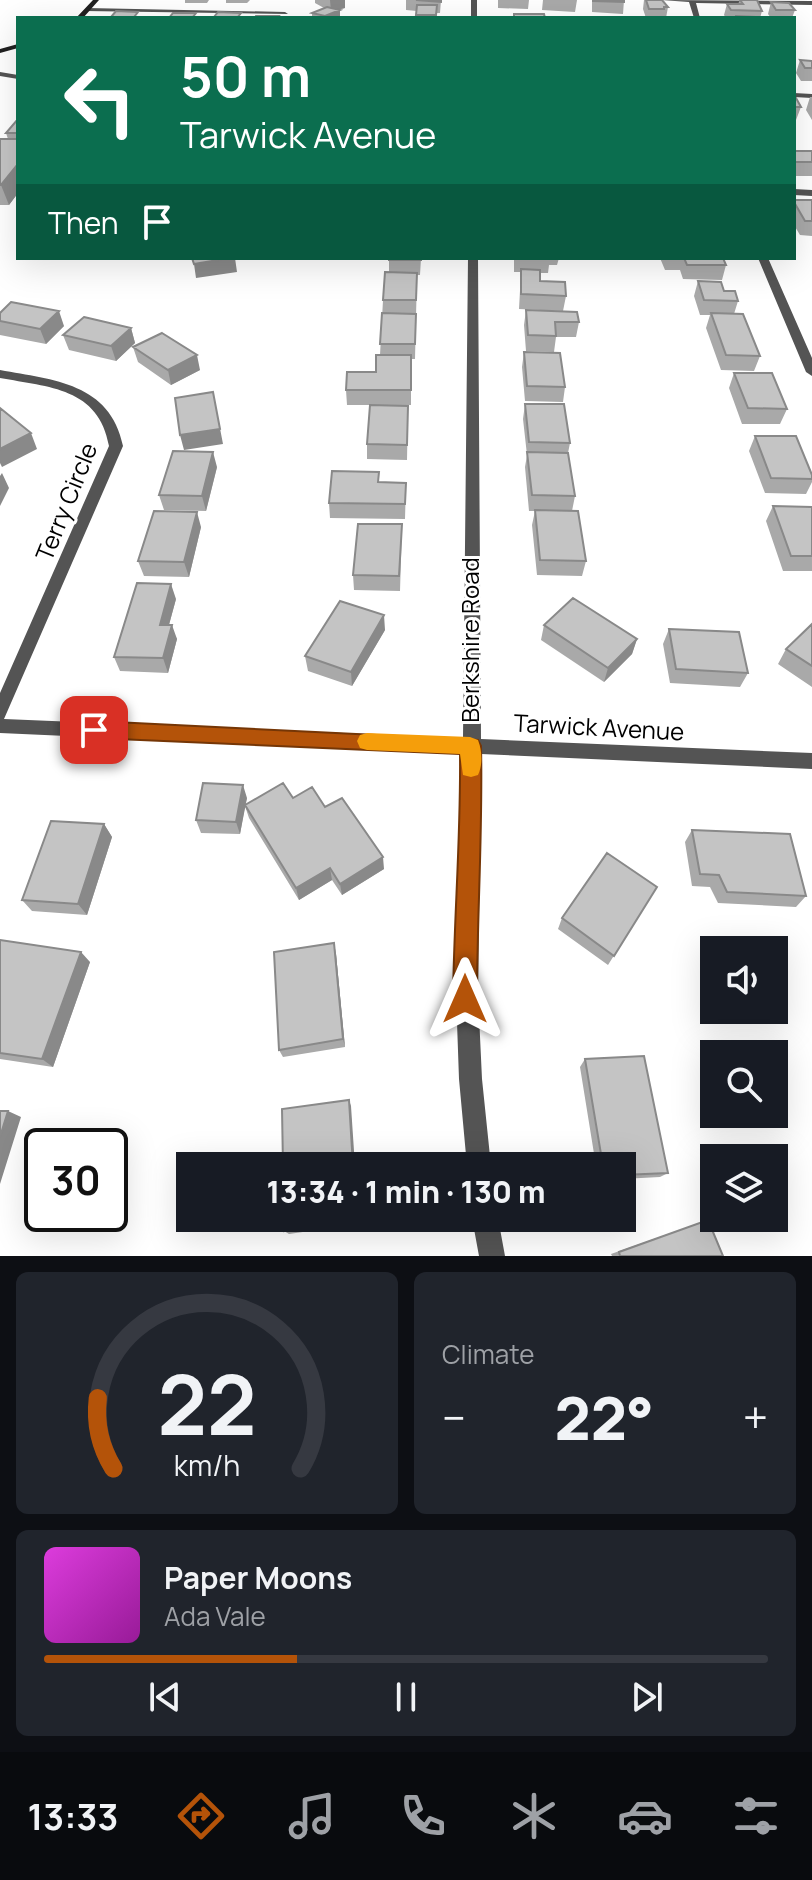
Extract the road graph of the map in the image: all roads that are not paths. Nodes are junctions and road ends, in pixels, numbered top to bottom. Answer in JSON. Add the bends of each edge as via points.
{"nodes":[{"id":1,"x":96,"y":0,"type":"edge"},
{"id":2,"x":664,"y":0,"type":"edge"},
{"id":3,"x":692,"y":1,"type":"edge"},
{"id":4,"x":812,"y":3,"type":"edge"},
{"id":5,"x":87,"y":10,"type":"junction"},
{"id":6,"x":285,"y":14,"type":"dead end"},
{"id":7,"x":81,"y":16,"type":"edge"},
{"id":8,"x":473,"y":260,"type":"edge"},
{"id":9,"x":764,"y":260,"type":"edge"},
{"id":10,"x":812,"y":372,"type":"edge"},
{"id":11,"x":0,"y":374,"type":"edge"},
{"id":12,"x":0,"y":713,"type":"edge"},
{"id":13,"x":0,"y":726,"type":"edge"},
{"id":14,"x":470,"y":746,"type":"junction"},
{"id":15,"x":812,"y":761,"type":"edge"},
{"id":16,"x":477,"y":1152,"type":"edge"},
{"id":17,"x":488,"y":1232,"type":"edge"},
{"id":18,"x":492,"y":1256,"type":"edge"}],
"edges":[{"from":1,"to":5,"type":"main road"},
{"from":2,"to":3,"type":"street"},
{"from":3,"to":4,"type":"street"},
{"from":5,"to":6,"type":"street"},
{"from":5,"to":7,"type":"main road"},
{"from":8,"to":14,"type":"street","name":"Berkshire Road"},
{"from":9,"to":10,"type":"street"},
{"from":11,"to":12,"type":"street","name":"Terry Circle","via":[[80,393],[109,418],[116,446]]},
{"from":13,"to":14,"type":"street","name":"Tarwick Avenue"},
{"from":14,"to":15,"type":"street","name":"Tarwick Avenue"},
{"from":14,"to":16,"type":"street","name":"Berkshire Road","via":[[465,999]]},
{"from":17,"to":18,"type":"street"}]}
